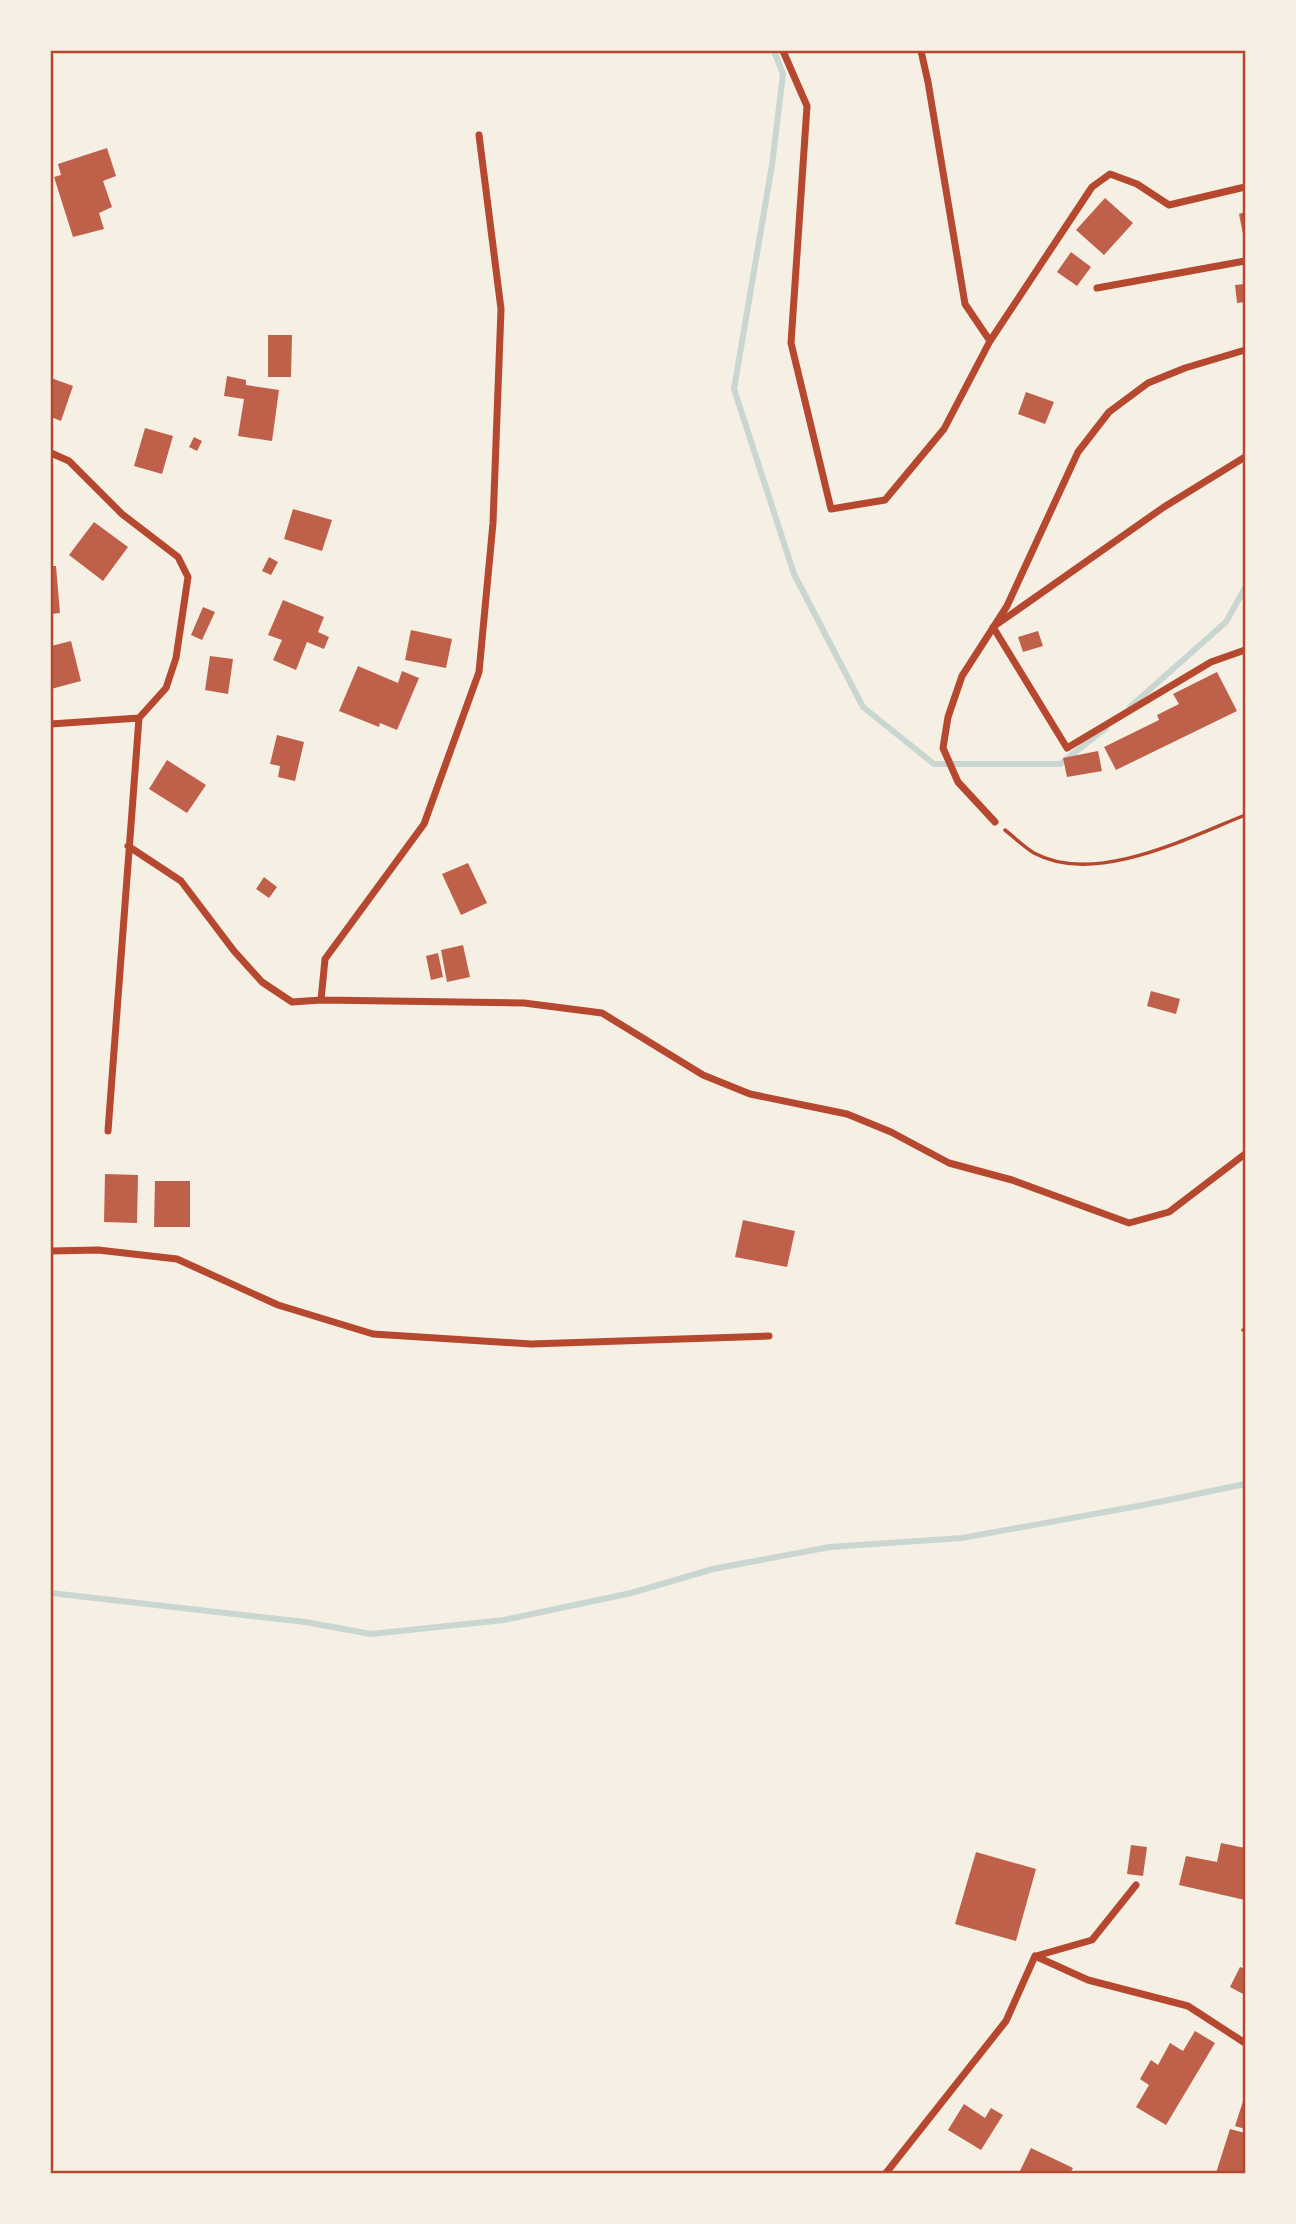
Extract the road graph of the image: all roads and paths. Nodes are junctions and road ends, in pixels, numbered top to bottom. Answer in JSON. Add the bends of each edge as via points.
{"nodes":[{"id":1,"x":783,"y":51,"type":"edge"},
{"id":2,"x":921,"y":51,"type":"edge"},
{"id":3,"x":479,"y":135,"type":"dead end"},
{"id":4,"x":1245,"y":187,"type":"edge"},
{"id":5,"x":1245,"y":261,"type":"edge"},
{"id":6,"x":1097,"y":288,"type":"dead end"},
{"id":7,"x":990,"y":341,"type":"junction"},
{"id":8,"x":1245,"y":350,"type":"edge"},
{"id":9,"x":51,"y":453,"type":"edge"},
{"id":10,"x":1245,"y":457,"type":"edge"},
{"id":11,"x":993,"y":627,"type":"junction"},
{"id":12,"x":1245,"y":650,"type":"edge"},
{"id":13,"x":139,"y":718,"type":"junction"},
{"id":14,"x":51,"y":724,"type":"edge"},
{"id":15,"x":1245,"y":815,"type":"edge"},
{"id":16,"x":995,"y":822,"type":"joint"},
{"id":17,"x":128,"y":846,"type":"junction"},
{"id":18,"x":321,"y":1000,"type":"junction"},
{"id":19,"x":108,"y":1131,"type":"dead end"},
{"id":20,"x":1245,"y":1154,"type":"edge"},
{"id":21,"x":51,"y":1251,"type":"edge"},
{"id":22,"x":769,"y":1336,"type":"dead end"},
{"id":23,"x":1136,"y":1885,"type":"dead end"},
{"id":24,"x":1035,"y":1956,"type":"junction"},
{"id":25,"x":1245,"y":2043,"type":"edge"},
{"id":26,"x":886,"y":2173,"type":"edge"}],
"edges":[{"from":1,"to":7,"type":"street","via":[[807,106],[791,343],[831,509],[885,500],[944,429]]},
{"from":2,"to":7,"type":"street","via":[[965,304]]},
{"from":3,"to":18,"type":"street","via":[[501,309],[493,523],[479,672],[424,824],[325,959]]},
{"from":4,"to":7,"type":"street","via":[[1170,205],[1137,184],[1110,174],[1091,187]]},
{"from":5,"to":6,"type":"street"},
{"from":8,"to":11,"type":"street","via":[[1148,383],[1110,412],[1078,453]]},
{"from":9,"to":13,"type":"street","via":[[69,461],[122,514],[178,557],[188,577],[176,657],[166,688]]},
{"from":10,"to":11,"type":"street","via":[[1164,507]]},
{"from":11,"to":12,"type":"street","via":[[1067,748],[1211,662]]},
{"from":11,"to":16,"type":"street","via":[[962,676],[943,748],[958,782]]},
{"from":13,"to":14,"type":"street"},
{"from":13,"to":17,"type":"street"},
{"from":15,"to":16,"type":"path","via":[[1143,853],[1097,863],[1062,862],[1035,853]]},
{"from":17,"to":18,"type":"street","via":[[181,881],[262,982],[292,1002]]},
{"from":17,"to":19,"type":"street"},
{"from":18,"to":20,"type":"street","via":[[524,1003],[602,1013],[703,1075],[750,1094],[847,1114],[949,1163],[1012,1180],[1129,1223],[1169,1212]]},
{"from":21,"to":22,"type":"street","via":[[98,1250],[177,1259],[278,1305],[373,1334],[531,1344]]},
{"from":23,"to":24,"type":"street","via":[[1092,1940]]},
{"from":24,"to":25,"type":"street","via":[[1088,1980],[1188,2006]]},
{"from":24,"to":26,"type":"street","via":[[1006,2021]]}]}
